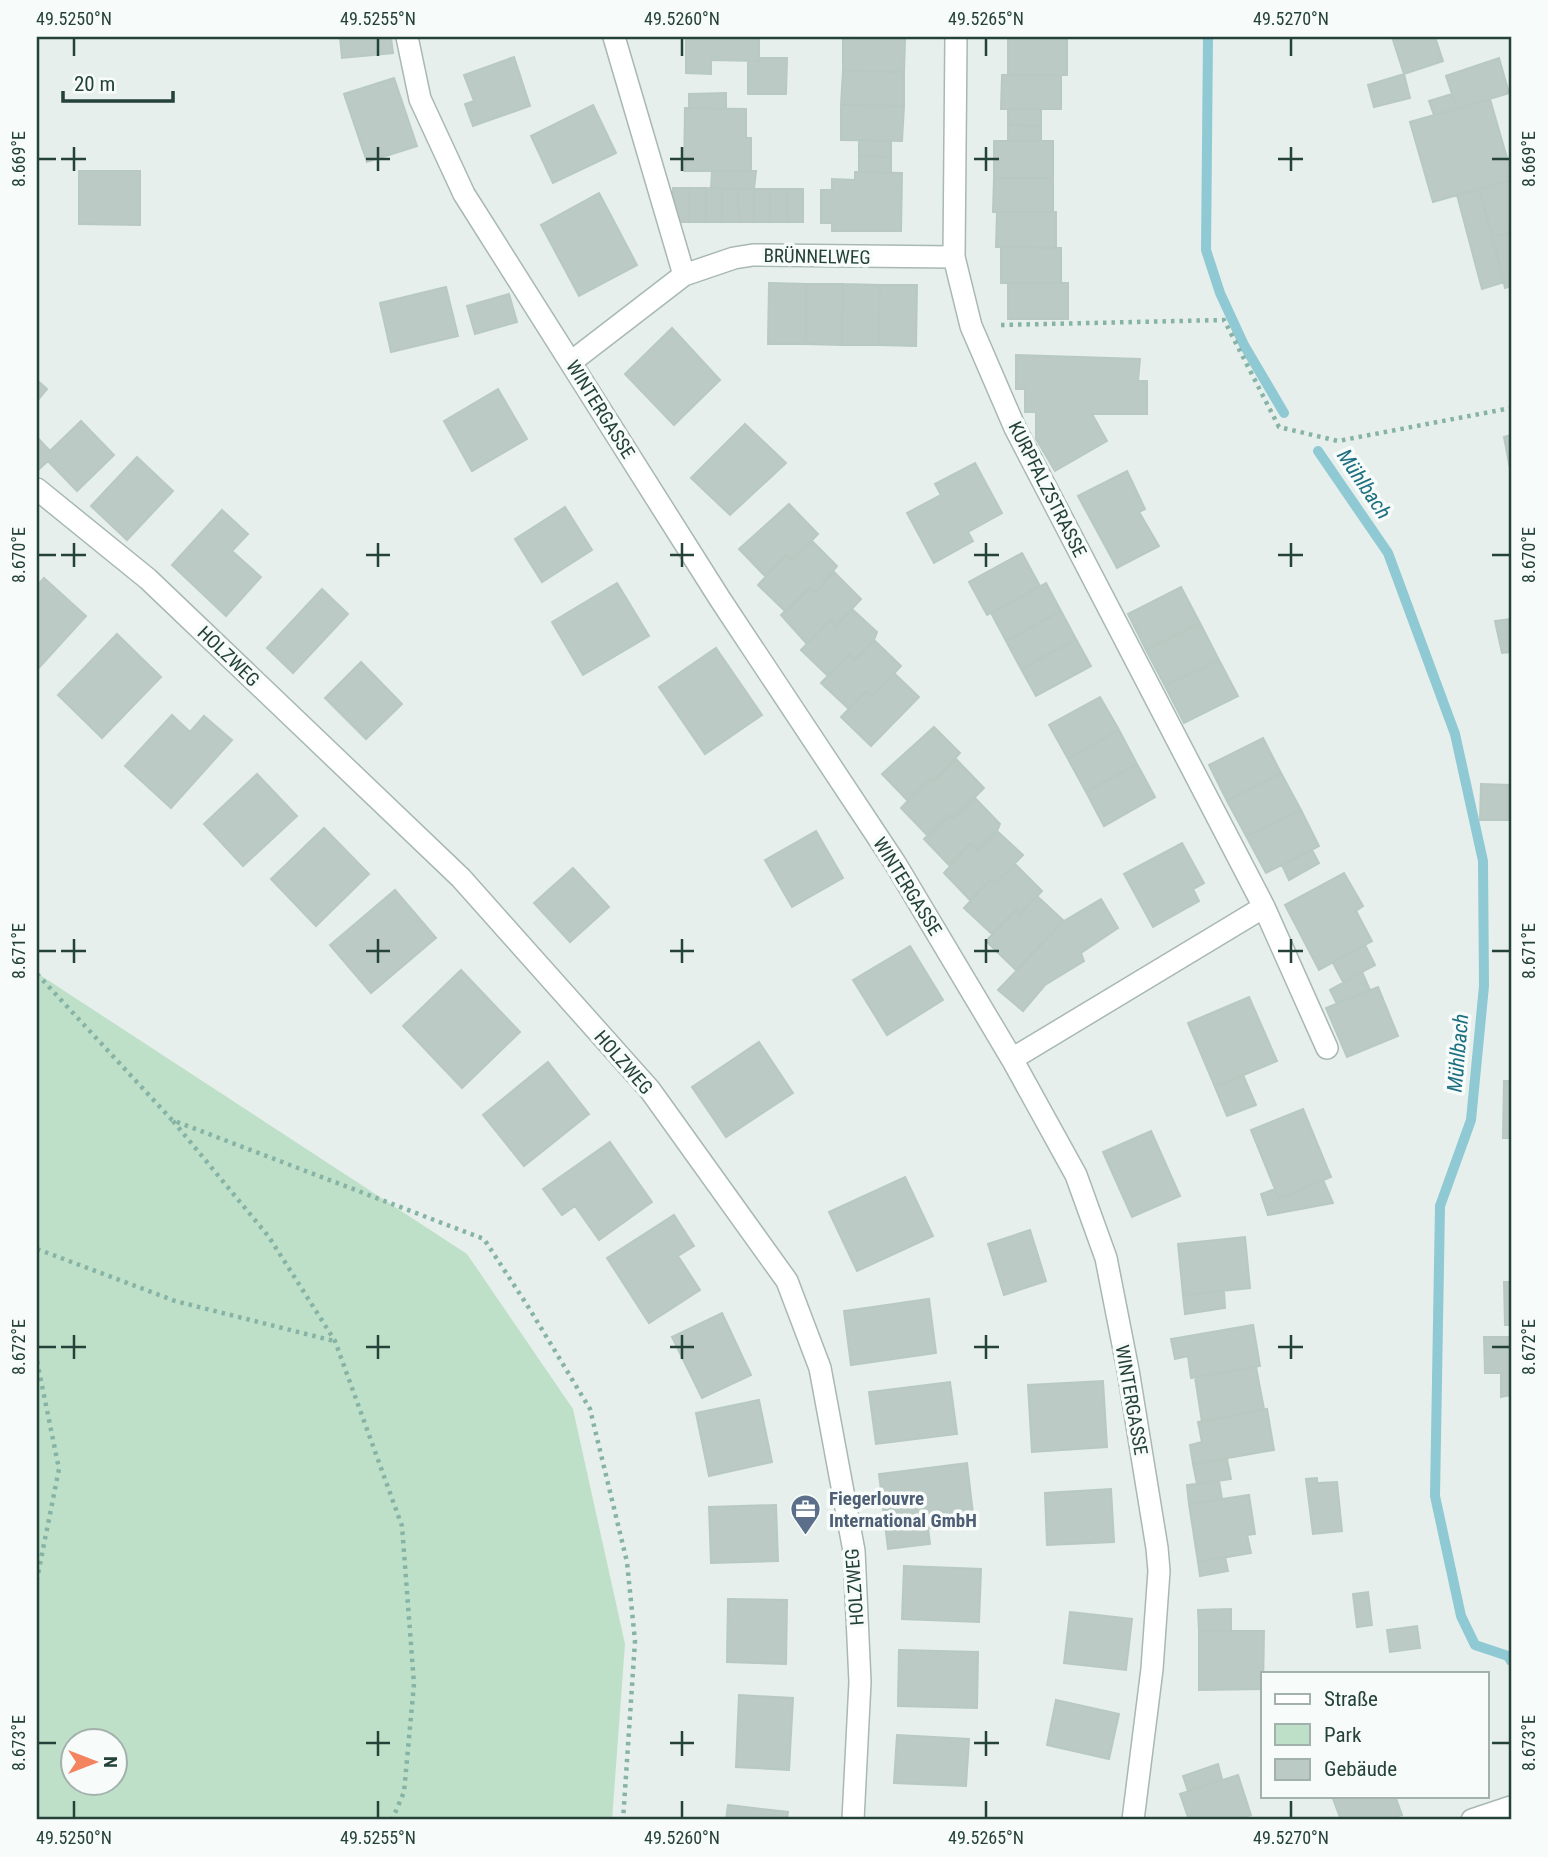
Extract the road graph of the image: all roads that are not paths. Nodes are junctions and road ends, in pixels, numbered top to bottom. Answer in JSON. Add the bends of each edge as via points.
{"nodes":[{"id":1,"x":407,"y":37,"type":"edge"},
{"id":2,"x":614,"y":37,"type":"edge"},
{"id":3,"x":956,"y":37,"type":"edge"},
{"id":4,"x":954,"y":257,"type":"junction"},
{"id":5,"x":684,"y":275,"type":"junction"},
{"id":6,"x":571,"y":362,"type":"junction"},
{"id":7,"x":37,"y":489,"type":"edge"},
{"id":8,"x":1264,"y":907,"type":"junction"},
{"id":9,"x":1327,"y":1048,"type":"dead end"},
{"id":10,"x":1012,"y":1059,"type":"junction"},
{"id":11,"x":1511,"y":1807,"type":"edge"},
{"id":12,"x":853,"y":1820,"type":"edge"},
{"id":13,"x":1133,"y":1820,"type":"edge"},
{"id":14,"x":1472,"y":1820,"type":"edge"}],
"edges":[{"from":1,"to":6,"type":"street","name":"WINTERGASSE","via":[[420,99],[464,194]]},
{"from":2,"to":5,"type":"street"},
{"from":3,"to":4,"type":"street","name":"KURPFALZSTRASSE"},
{"from":4,"to":5,"type":"street","name":"BRÜNNELWEG","via":[[753,255]]},
{"from":4,"to":8,"type":"street","name":"KURPFALZSTRASSE","via":[[971,326],[1015,428]]},
{"from":5,"to":6,"type":"street","name":"BRÜNNELWEG"},
{"from":6,"to":10,"type":"street","name":"WINTERGASSE","via":[[895,863]]},
{"from":7,"to":12,"type":"street","name":"HOLZWEG","via":[[148,579],[461,878],[650,1090],[787,1282],[820,1368],[854,1551],[860,1682]]},
{"from":8,"to":9,"type":"street","name":"KURPFALZSTRASSE"},
{"from":8,"to":10,"type":"street"},
{"from":10,"to":13,"type":"street","name":"WINTERGASSE","via":[[1076,1175],[1106,1258],[1157,1548],[1152,1669]]},
{"from":11,"to":14,"type":"street"}]}
